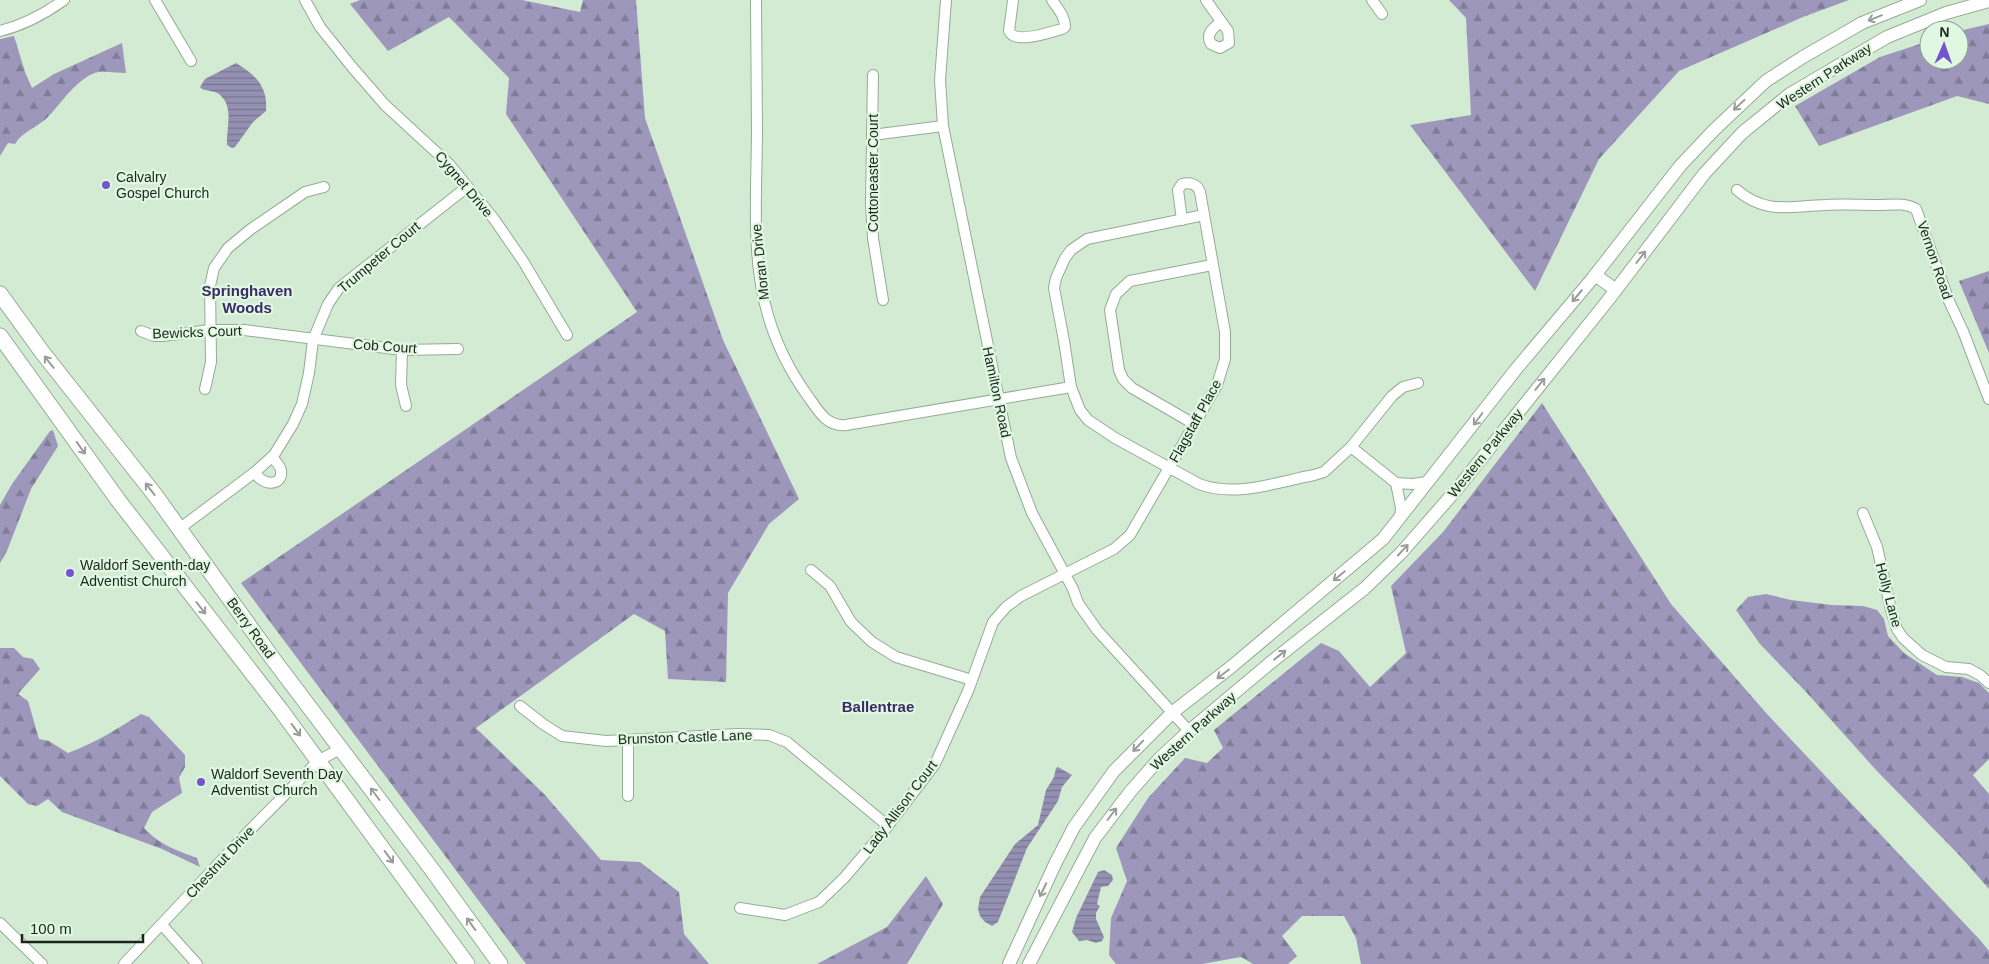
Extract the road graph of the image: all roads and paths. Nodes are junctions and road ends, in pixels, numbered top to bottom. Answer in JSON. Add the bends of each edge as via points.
{"nodes":[{"id":1,"x":64,"y":0,"type":"edge"},
{"id":2,"x":155,"y":0,"type":"edge"},
{"id":3,"x":305,"y":0,"type":"edge"},
{"id":4,"x":756,"y":0,"type":"edge"},
{"id":5,"x":946,"y":0,"type":"edge"},
{"id":6,"x":1012,"y":0,"type":"edge"},
{"id":7,"x":1052,"y":0,"type":"edge"},
{"id":8,"x":1206,"y":0,"type":"edge"},
{"id":9,"x":1372,"y":0,"type":"edge"},
{"id":10,"x":1920,"y":0,"type":"edge"},
{"id":11,"x":1989,"y":1,"type":"edge"},
{"id":12,"x":1382,"y":14,"type":"dead end"},
{"id":13,"x":1221,"y":22,"type":"dead end"},
{"id":14,"x":0,"y":31,"type":"edge"},
{"id":15,"x":191,"y":61,"type":"dead end"},
{"id":16,"x":873,"y":75,"type":"dead end"},
{"id":17,"x":943,"y":126,"type":"junction"},
{"id":18,"x":872,"y":135,"type":"junction"},
{"id":19,"x":324,"y":187,"type":"dead end"},
{"id":20,"x":467,"y":187,"type":"junction"},
{"id":21,"x":1737,"y":190,"type":"dead end"},
{"id":22,"x":1204,"y":215,"type":"junction"},
{"id":23,"x":1182,"y":220,"type":"junction"},
{"id":24,"x":1212,"y":265,"type":"junction"},
{"id":25,"x":1595,"y":274,"type":"junction"},
{"id":26,"x":1616,"y":290,"type":"junction"},
{"id":27,"x":0,"y":294,"type":"edge"},
{"id":28,"x":883,"y":300,"type":"dead end"},
{"id":29,"x":210,"y":330,"type":"junction"},
{"id":30,"x":141,"y":331,"type":"dead end"},
{"id":31,"x":567,"y":335,"type":"dead end"},
{"id":32,"x":0,"y":336,"type":"edge"},
{"id":33,"x":313,"y":340,"type":"junction"},
{"id":34,"x":458,"y":349,"type":"dead end"},
{"id":35,"x":402,"y":350,"type":"junction"},
{"id":36,"x":1418,"y":383,"type":"dead end"},
{"id":37,"x":1070,"y":387,"type":"junction"},
{"id":38,"x":205,"y":389,"type":"dead end"},
{"id":39,"x":1989,"y":399,"type":"edge"},
{"id":40,"x":999,"y":400,"type":"junction"},
{"id":41,"x":406,"y":406,"type":"dead end"},
{"id":42,"x":1194,"y":424,"type":"junction"},
{"id":43,"x":1351,"y":447,"type":"junction"},
{"id":44,"x":272,"y":457,"type":"junction"},
{"id":45,"x":1169,"y":468,"type":"junction"},
{"id":46,"x":256,"y":472,"type":"junction"},
{"id":47,"x":1428,"y":482,"type":"junction"},
{"id":48,"x":1396,"y":483,"type":"junction"},
{"id":49,"x":1863,"y":513,"type":"dead end"},
{"id":50,"x":1400,"y":519,"type":"junction"},
{"id":51,"x":178,"y":529,"type":"junction"},
{"id":52,"x":811,"y":570,"type":"dead end"},
{"id":53,"x":1064,"y":573,"type":"junction"},
{"id":54,"x":972,"y":680,"type":"junction"},
{"id":55,"x":1989,"y":683,"type":"edge"},
{"id":56,"x":520,"y":706,"type":"dead end"},
{"id":57,"x":1173,"y":712,"type":"junction"},
{"id":58,"x":1189,"y":731,"type":"junction"},
{"id":59,"x":628,"y":740,"type":"junction"},
{"id":60,"x":340,"y":749,"type":"junction"},
{"id":61,"x":318,"y":761,"type":"junction"},
{"id":62,"x":628,"y":796,"type":"dead end"},
{"id":63,"x":888,"y":826,"type":"junction"},
{"id":64,"x":740,"y":908,"type":"dead end"},
{"id":65,"x":0,"y":923,"type":"edge"},
{"id":66,"x":162,"y":925,"type":"junction"},
{"id":67,"x":42,"y":964,"type":"edge"},
{"id":68,"x":124,"y":964,"type":"edge"},
{"id":69,"x":197,"y":964,"type":"edge"},
{"id":70,"x":467,"y":964,"type":"edge"},
{"id":71,"x":500,"y":964,"type":"edge"},
{"id":72,"x":1009,"y":964,"type":"edge"},
{"id":73,"x":1029,"y":964,"type":"edge"}],
"edges":[{"from":1,"to":14,"type":"street","via":[[44,14]]},
{"from":2,"to":15,"type":"street"},
{"from":3,"to":20,"type":"street","name":"Cygnet Drive","via":[[320,27],[357,74],[385,105],[449,164]]},
{"from":4,"to":40,"type":"street","name":"Moran Drive","via":[[758,270],[776,340],[797,381],[821,416],[838,426]]},
{"from":5,"to":17,"type":"street","name":"Hamilton Road","via":[[940,80]]},
{"from":6,"to":7,"type":"street","via":[[1010,31],[1016,38],[1065,27],[1065,21]]},
{"from":8,"to":13,"type":"street"},
{"from":9,"to":12,"type":"street"},
{"from":10,"to":25,"type":"main road","name":"Western Parkway","one_way":true,"via":[[1862,23],[1766,81],[1680,166]]},
{"from":26,"to":11,"type":"main road","name":"Western Parkway","one_way":true,"via":[[1704,174],[1742,133],[1790,94],[1887,37],[1946,13]]},
{"from":16,"to":18,"type":"street","name":"Cottoneaster Court"},
{"from":17,"to":18,"type":"street"},
{"from":17,"to":40,"type":"street","name":"Hamilton Road"},
{"from":18,"to":28,"type":"street","name":"Cottoneaster Court","via":[[873,238]]},
{"from":19,"to":29,"type":"street","via":[[305,192],[228,248],[214,268],[210,286]]},
{"from":20,"to":31,"type":"street","name":"Cygnet Drive","via":[[513,245]]},
{"from":20,"to":33,"type":"street","name":"Trumpeter Court","via":[[339,288],[328,304]]},
{"from":21,"to":39,"type":"street","name":"Vernon Road","via":[[1756,202],[1776,207],[1900,204],[1916,209],[1942,285]]},
{"from":22,"to":23,"type":"street"},
{"from":22,"to":23,"type":"street","name":"Flagstaff Place","via":[[1198,188],[1186,183],[1178,194]]},
{"from":22,"to":24,"type":"street","name":"Flagstaff Place"},
{"from":23,"to":37,"type":"street","via":[[1097,236],[1070,250],[1054,288]]},
{"from":24,"to":42,"type":"street","name":"Flagstaff Place","via":[[1225,332],[1225,356],[1222,375]]},
{"from":24,"to":42,"type":"street","via":[[1130,281],[1116,294],[1110,310],[1123,379],[1132,388]]},
{"from":25,"to":26,"type":"main road"},
{"from":25,"to":47,"type":"main road","name":"Western Parkway","one_way":true},
{"from":58,"to":26,"type":"main road","name":"Western Parkway","one_way":true,"via":[[1365,588],[1401,553],[1457,489]]},
{"from":51,"to":27,"type":"highway","name":"Berry Road","one_way":true},
{"from":29,"to":30,"type":"street","name":"Bewicks Court","via":[[163,336]]},
{"from":29,"to":33,"type":"street","name":"Bewicks Court","via":[[261,331]]},
{"from":29,"to":38,"type":"street","via":[[211,362]]},
{"from":32,"to":61,"type":"highway","name":"Berry Road","one_way":true,"via":[[118,500]]},
{"from":33,"to":35,"type":"street","name":"Cob Court"},
{"from":33,"to":44,"type":"street","name":"Trumpeter Court","via":[[302,404],[294,424]]},
{"from":34,"to":35,"type":"street","name":"Cob Court"},
{"from":35,"to":41,"type":"street","via":[[401,384]]},
{"from":36,"to":43,"type":"street","via":[[1403,387],[1392,396]]},
{"from":37,"to":40,"type":"street","name":"Moran Drive"},
{"from":37,"to":45,"type":"street","via":[[1088,420]]},
{"from":40,"to":53,"type":"street","name":"Hamilton Road","via":[[1011,458],[1024,495]]},
{"from":42,"to":45,"type":"street","name":"Flagstaff Place"},
{"from":43,"to":45,"type":"street","via":[[1324,472],[1229,491],[1212,490]]},
{"from":43,"to":48,"type":"street"},
{"from":44,"to":46,"type":"street","name":"Trumpeter Court"},
{"from":44,"to":46,"type":"street","via":[[281,470],[278,480],[265,482],[258,478]]},
{"from":45,"to":53,"type":"street","name":"Flagstaff Place","via":[[1125,540],[1114,549]]},
{"from":46,"to":51,"type":"street","name":"Trumpeter Court"},
{"from":47,"to":48,"type":"street"},
{"from":47,"to":50,"type":"main road","name":"Western Parkway"},
{"from":48,"to":50,"type":"street"},
{"from":49,"to":55,"type":"street","name":"Holly Lane","via":[[1877,547],[1897,629],[1903,638],[1922,655],[1946,667],[1969,669]]},
{"from":50,"to":57,"type":"main road","name":"Western Parkway","one_way":true,"via":[[1383,539]]},
{"from":51,"to":60,"type":"highway","name":"Berry Road"},
{"from":52,"to":54,"type":"street","via":[[830,586],[851,622],[872,642],[896,657]]},
{"from":53,"to":54,"type":"street","name":"Lady Allison Court","via":[[1021,596],[993,622]]},
{"from":53,"to":57,"type":"street","name":"Hamilton Road","via":[[1078,603],[1097,630]]},
{"from":54,"to":63,"type":"street","name":"Lady Allison Court","via":[[935,764]]},
{"from":56,"to":59,"type":"street","name":"Brunston Castle Lane","via":[[562,736]]},
{"from":57,"to":58,"type":"street","name":"Hamilton Road"},
{"from":57,"to":72,"type":"main road","name":"Western Parkway","one_way":true,"via":[[1114,771],[1074,827]]},
{"from":73,"to":58,"type":"main road","name":"Western Parkway","one_way":true,"via":[[1095,838],[1136,785]]},
{"from":59,"to":62,"type":"street"},
{"from":59,"to":63,"type":"street","name":"Brunston Castle Lane","via":[[769,735],[787,742]]},
{"from":60,"to":61,"type":"street","name":"Chestnut Drive"},
{"from":71,"to":60,"type":"highway","name":"Berry Road","one_way":true},
{"from":61,"to":66,"type":"street","name":"Chestnut Drive"},
{"from":61,"to":70,"type":"highway","name":"Berry Road","one_way":true},
{"from":63,"to":64,"type":"street","name":"Lady Allison Court","via":[[819,902],[785,915]]},
{"from":65,"to":67,"type":"street"},
{"from":66,"to":68,"type":"street","name":"Chestnut Drive"},
{"from":66,"to":69,"type":"street"}]}
